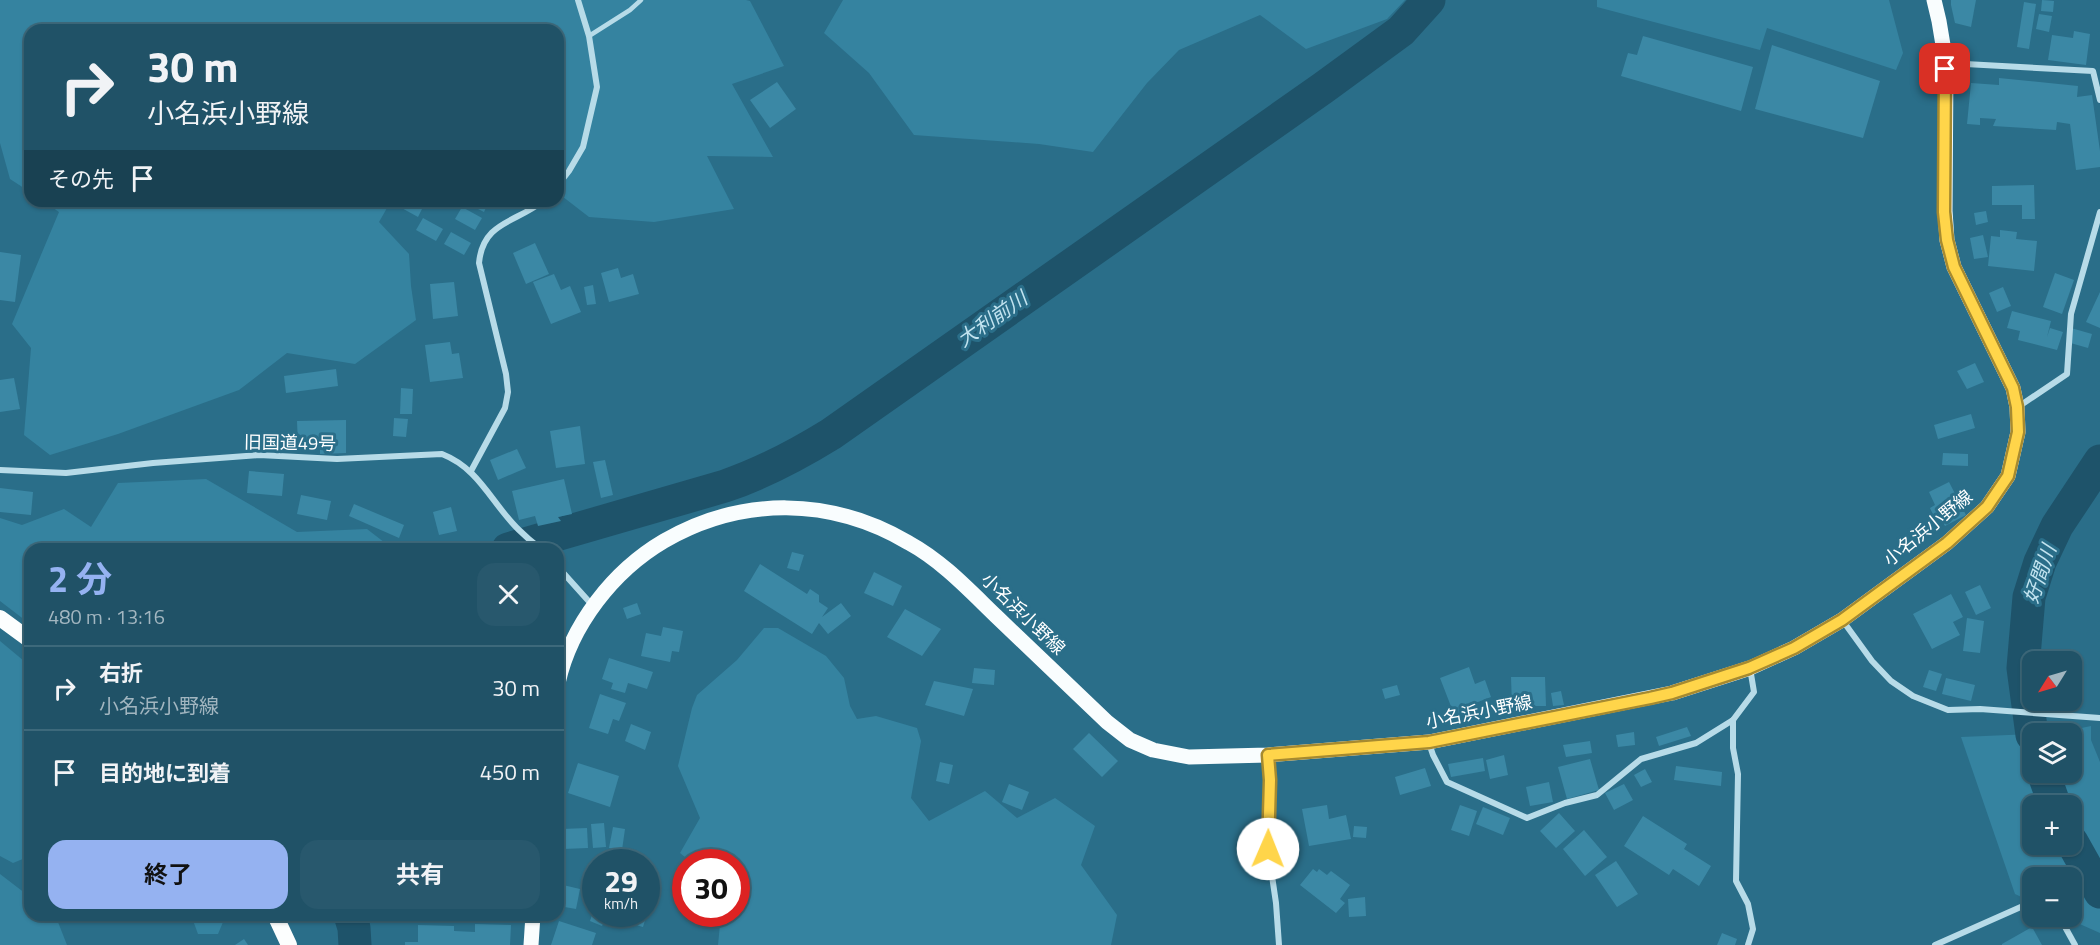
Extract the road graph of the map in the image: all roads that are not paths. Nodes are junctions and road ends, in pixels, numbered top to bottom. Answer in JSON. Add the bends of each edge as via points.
{"nodes":[{"id":1,"x":578,"y":0,"type":"edge"},
{"id":2,"x":641,"y":0,"type":"edge"},
{"id":3,"x":1934,"y":0,"type":"edge"},
{"id":4,"x":589,"y":36,"type":"junction"},
{"id":5,"x":1946,"y":63,"type":"junction"},
{"id":6,"x":2100,"y":100,"type":"edge"},
{"id":7,"x":564,"y":177,"type":"edge"},
{"id":8,"x":533,"y":207,"type":"edge"},
{"id":9,"x":2100,"y":212,"type":"edge"},
{"id":10,"x":2017,"y":407,"type":"junction"},
{"id":11,"x":0,"y":470,"type":"edge"},
{"id":12,"x":471,"y":471,"type":"junction"},
{"id":13,"x":534,"y":543,"type":"edge"},
{"id":14,"x":564,"y":574,"type":"edge"},
{"id":15,"x":593,"y":606,"type":"junction"},
{"id":16,"x":0,"y":618,"type":"edge"},
{"id":17,"x":1842,"y":620,"type":"junction"},
{"id":18,"x":24,"y":636,"type":"edge"},
{"id":19,"x":564,"y":662,"type":"edge"},
{"id":20,"x":1749,"y":668,"type":"junction"},
{"id":21,"x":2100,"y":718,"type":"edge"},
{"id":22,"x":1733,"y":720,"type":"junction"},
{"id":23,"x":1429,"y":742,"type":"junction"},
{"id":24,"x":1268,"y":755,"type":"junction"},
{"id":25,"x":2022,"y":906,"type":"edge"},
{"id":26,"x":278,"y":921,"type":"edge"},
{"id":27,"x":533,"y":921,"type":"edge"},
{"id":28,"x":2065,"y":927,"type":"edge"},
{"id":29,"x":289,"y":945,"type":"edge"},
{"id":30,"x":531,"y":945,"type":"edge"},
{"id":31,"x":1278,"y":945,"type":"edge"},
{"id":32,"x":1748,"y":945,"type":"edge"},
{"id":33,"x":1935,"y":945,"type":"edge"},
{"id":34,"x":2075,"y":945,"type":"edge"}],
"edges":[{"from":1,"to":4,"type":"street"},
{"from":2,"to":4,"type":"lane"},
{"from":3,"to":5,"type":"main road","name":"小名浜小野線"},
{"from":4,"to":7,"type":"street","via":[[597,87],[583,147]]},
{"from":5,"to":6,"type":"street","via":[[2093,71]]},
{"from":5,"to":10,"type":"main road","name":"小名浜小野線","via":[[1947,240],[1954,267],[2013,388]]},
{"from":8,"to":12,"type":"street","via":[[492,231],[480,252],[479,263],[508,392],[505,408]]},
{"from":9,"to":10,"type":"street","via":[[2071,314],[2067,374]]},
{"from":10,"to":17,"type":"main road","name":"小名浜小野線","via":[[2018,432],[2008,476],[1987,507],[1947,543]]},
{"from":11,"to":12,"type":"street","name":"旧国道49号","via":[[66,473],[259,455],[337,459],[442,454]]},
{"from":12,"to":13,"type":"street","name":"旧国道49号"},
{"from":14,"to":15,"type":"street"},
{"from":15,"to":19,"type":"main road","name":"小名浜小野線","via":[[569,646]]},
{"from":15,"to":24,"type":"main road","name":"小名浜小野線","via":[[617,577],[654,547],[688,527],[735,512],[781,507],[827,511],[872,524],[910,543],[949,570],[1130,740],[1153,750],[1189,757]]},
{"from":16,"to":18,"type":"highway"},
{"from":17,"to":20,"type":"main road","name":"小名浜小野線"},
{"from":17,"to":21,"type":"street","via":[[1891,681],[1913,696],[1948,710]]},
{"from":20,"to":22,"type":"street","via":[[1754,692]]},
{"from":20,"to":23,"type":"main road","name":"小名浜小野線","via":[[1672,693]]},
{"from":22,"to":23,"type":"street","via":[[1696,743],[1641,759],[1597,795],[1527,818],[1447,782]]},
{"from":22,"to":32,"type":"street","via":[[1738,774],[1736,881],[1748,904],[1753,930]]},
{"from":23,"to":24,"type":"main road","name":"小名浜小野線"},
{"from":24,"to":31,"type":"street","via":[[1268,849]]},
{"from":25,"to":33,"type":"street"},
{"from":26,"to":29,"type":"highway"},
{"from":27,"to":30,"type":"main road"},
{"from":28,"to":34,"type":"street"}]}
